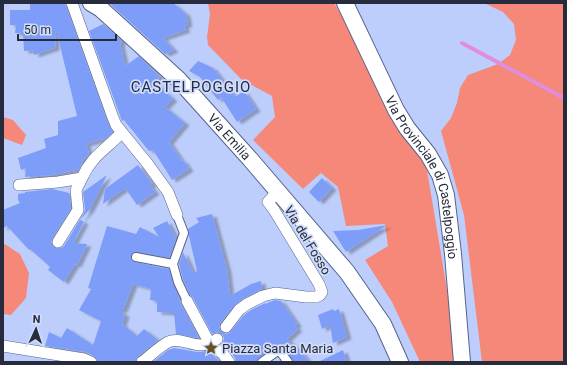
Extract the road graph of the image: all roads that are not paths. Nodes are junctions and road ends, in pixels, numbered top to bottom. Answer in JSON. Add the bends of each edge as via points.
{"nodes":[{"id":1,"x":72,"y":3,"type":"edge"},
{"id":2,"x":90,"y":3,"type":"edge"},
{"id":3,"x":345,"y":3,"type":"edge"},
{"id":4,"x":122,"y":132,"type":"junction"},
{"id":5,"x":82,"y":178,"type":"junction"},
{"id":6,"x":19,"y":185,"type":"dead end"},
{"id":7,"x":278,"y":191,"type":"junction"},
{"id":8,"x":177,"y":215,"type":"joint"},
{"id":9,"x":58,"y":242,"type":"dead end"},
{"id":10,"x":136,"y":257,"type":"dead end"},
{"id":11,"x":173,"y":264,"type":"junction"},
{"id":12,"x":187,"y":301,"type":"joint"},
{"id":13,"x":226,"y":327,"type":"dead end"},
{"id":14,"x":209,"y":342,"type":"junction"},
{"id":15,"x":3,"y":346,"type":"edge"},
{"id":16,"x":226,"y":358,"type":"edge"},
{"id":17,"x":91,"y":362,"type":"edge"},
{"id":18,"x":142,"y":362,"type":"edge"},
{"id":19,"x":262,"y":362,"type":"edge"},
{"id":20,"x":288,"y":362,"type":"edge"},
{"id":21,"x":400,"y":362,"type":"edge"},
{"id":22,"x":462,"y":362,"type":"edge"}],
"edges":[{"from":1,"to":4,"type":"street","via":[[112,115]]},
{"from":2,"to":7,"type":"main road","name":"Via Emilia","via":[[100,9],[179,80]]},
{"from":3,"to":22,"type":"main road","name":"Via Provinciale di Castelpoggio","via":[[396,110],[440,175],[446,195],[453,254]]},
{"from":4,"to":5,"type":"street","via":[[95,156]]},
{"from":4,"to":8,"type":"street","via":[[168,192]]},
{"from":5,"to":6,"type":"street"},
{"from":5,"to":9,"type":"street","via":[[76,190],[78,210]]},
{"from":7,"to":13,"type":"street","name":"Via del Fosso","via":[[268,202],[322,292],[316,297],[275,293],[263,296],[239,310]]},
{"from":7,"to":21,"type":"main road","via":[[347,272],[368,301],[383,324]]},
{"from":8,"to":11,"type":"street","via":[[184,233]]},
{"from":10,"to":11,"type":"street"},
{"from":11,"to":12,"type":"street"},
{"from":12,"to":14,"type":"street"},
{"from":14,"to":16,"type":"street"},
{"from":14,"to":18,"type":"street","via":[[168,342]]},
{"from":15,"to":17,"type":"street"},
{"from":19,"to":20,"type":"street","via":[[279,350]]}]}
